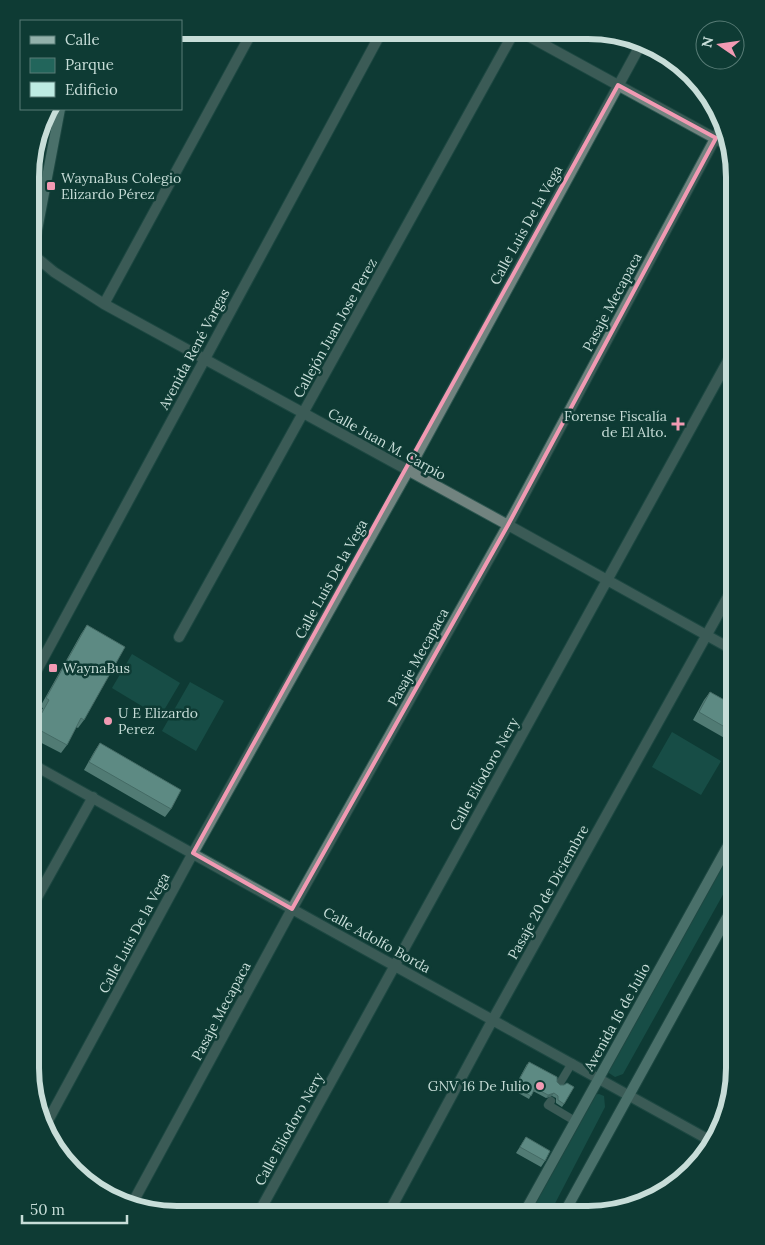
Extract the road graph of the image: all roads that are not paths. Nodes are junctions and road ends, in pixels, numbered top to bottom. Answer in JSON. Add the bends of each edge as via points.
{"nodes":[{"id":1,"x":248,"y":39,"type":"edge"},
{"id":2,"x":378,"y":39,"type":"edge"},
{"id":3,"x":510,"y":39,"type":"edge"},
{"id":4,"x":533,"y":39,"type":"edge"},
{"id":5,"x":639,"y":48,"type":"edge"},
{"id":6,"x":618,"y":85,"type":"junction"},
{"id":7,"x":60,"y":110,"type":"edge"},
{"id":8,"x":719,"y":132,"type":"edge"},
{"id":9,"x":716,"y":138,"type":"junction"},
{"id":10,"x":722,"y":142,"type":"edge"},
{"id":11,"x":39,"y":220,"type":"edge"},
{"id":12,"x":39,"y":262,"type":"edge"},
{"id":13,"x":104,"y":304,"type":"junction"},
{"id":14,"x":204,"y":360,"type":"junction"},
{"id":15,"x":726,"y":364,"type":"edge"},
{"id":16,"x":304,"y":414,"type":"junction"},
{"id":17,"x":408,"y":470,"type":"junction"},
{"id":18,"x":508,"y":525,"type":"junction"},
{"id":19,"x":606,"y":581,"type":"junction"},
{"id":20,"x":726,"y":600,"type":"edge"},
{"id":21,"x":706,"y":636,"type":"junction"},
{"id":22,"x":179,"y":637,"type":"dead end"},
{"id":23,"x":726,"y":646,"type":"edge"},
{"id":24,"x":39,"y":664,"type":"edge"},
{"id":25,"x":39,"y":768,"type":"edge"},
{"id":26,"x":93,"y":797,"type":"junction"},
{"id":27,"x":726,"y":849,"type":"edge"},
{"id":28,"x":193,"y":853,"type":"junction"},
{"id":29,"x":39,"y":894,"type":"edge"},
{"id":30,"x":292,"y":909,"type":"junction"},
{"id":31,"x":726,"y":919,"type":"edge"},
{"id":32,"x":395,"y":966,"type":"junction"},
{"id":33,"x":493,"y":1019,"type":"junction"},
{"id":34,"x":572,"y":1064,"type":"junction"},
{"id":35,"x":599,"y":1078,"type":"junction"},
{"id":36,"x":560,"y":1083,"type":"edge"},
{"id":37,"x":629,"y":1095,"type":"junction"},
{"id":38,"x":551,"y":1101,"type":"dead end"},
{"id":39,"x":49,"y":1120,"type":"edge"},
{"id":40,"x":575,"y":1121,"type":"junction"},
{"id":41,"x":707,"y":1138,"type":"edge"},
{"id":42,"x":134,"y":1200,"type":"edge"},
{"id":43,"x":262,"y":1206,"type":"edge"},
{"id":44,"x":392,"y":1206,"type":"edge"},
{"id":45,"x":528,"y":1206,"type":"edge"},
{"id":46,"x":568,"y":1206,"type":"edge"}],
"edges":[{"from":1,"to":13,"type":"street"},
{"from":2,"to":14,"type":"street","name":"Avenida René Vargas"},
{"from":3,"to":16,"type":"street","name":"Callejón Juan Jose Perez"},
{"from":4,"to":6,"type":"street"},
{"from":5,"to":6,"type":"street","name":"Calle Luis De la Vega"},
{"from":6,"to":9,"type":"street"},
{"from":6,"to":17,"type":"street","name":"Calle Luis De la Vega"},
{"from":7,"to":11,"type":"main road"},
{"from":8,"to":9,"type":"street","name":"Pasaje Mecapaca"},
{"from":9,"to":10,"type":"street"},
{"from":9,"to":18,"type":"street","name":"Pasaje Mecapaca"},
{"from":12,"to":13,"type":"street","name":"Calle Juan M. Carpio"},
{"from":13,"to":14,"type":"street","name":"Calle Juan M. Carpio"},
{"from":14,"to":16,"type":"street","name":"Calle Juan M. Carpio"},
{"from":14,"to":24,"type":"street","name":"Avenida René Vargas"},
{"from":15,"to":19,"type":"street","name":"Calle Eliodoro Nery"},
{"from":16,"to":17,"type":"street","name":"Calle Juan M. Carpio"},
{"from":16,"to":22,"type":"street","name":"Callejón Juan Jose Perez"},
{"from":17,"to":18,"type":"street","name":"Calle Juan M. Carpio"},
{"from":17,"to":28,"type":"street","name":"Calle Luis De la Vega"},
{"from":18,"to":19,"type":"street","name":"Calle Juan M. Carpio"},
{"from":18,"to":30,"type":"street","name":"Pasaje Mecapaca"},
{"from":19,"to":21,"type":"street","name":"Calle Juan M. Carpio"},
{"from":19,"to":32,"type":"street","name":"Calle Eliodoro Nery"},
{"from":20,"to":21,"type":"street","name":"Pasaje 20 de Diciembre"},
{"from":21,"to":23,"type":"street","name":"Calle Juan M. Carpio"},
{"from":21,"to":33,"type":"street","name":"Pasaje 20 de Diciembre"},
{"from":25,"to":26,"type":"street","name":"Calle Adolfo Borda"},
{"from":26,"to":28,"type":"street","name":"Calle Adolfo Borda"},
{"from":26,"to":29,"type":"street"},
{"from":27,"to":35,"type":"main road","name":"Avenida 16 de Julio"},
{"from":28,"to":30,"type":"street","name":"Calle Adolfo Borda"},
{"from":28,"to":39,"type":"street","name":"Calle Luis De la Vega"},
{"from":30,"to":32,"type":"street","name":"Calle Adolfo Borda"},
{"from":30,"to":42,"type":"street","name":"Pasaje Mecapaca"},
{"from":31,"to":37,"type":"main road"},
{"from":32,"to":33,"type":"street","name":"Calle Adolfo Borda"},
{"from":32,"to":43,"type":"street","name":"Calle Eliodoro Nery"},
{"from":33,"to":34,"type":"street","name":"Calle Adolfo Borda"},
{"from":33,"to":44,"type":"street","name":"Pasaje 20 de Diciembre"},
{"from":34,"to":35,"type":"street","name":"Calle Adolfo Borda"},
{"from":34,"to":36,"type":"lane"},
{"from":35,"to":37,"type":"street","name":"Calle Adolfo Borda"},
{"from":35,"to":40,"type":"main road","name":"Avenida 16 de Julio"},
{"from":37,"to":41,"type":"street","name":"Calle Adolfo Borda"},
{"from":37,"to":46,"type":"main road"},
{"from":38,"to":40,"type":"lane","via":[[548,1105]]},
{"from":40,"to":45,"type":"main road","name":"Avenida 16 de Julio"}]}
